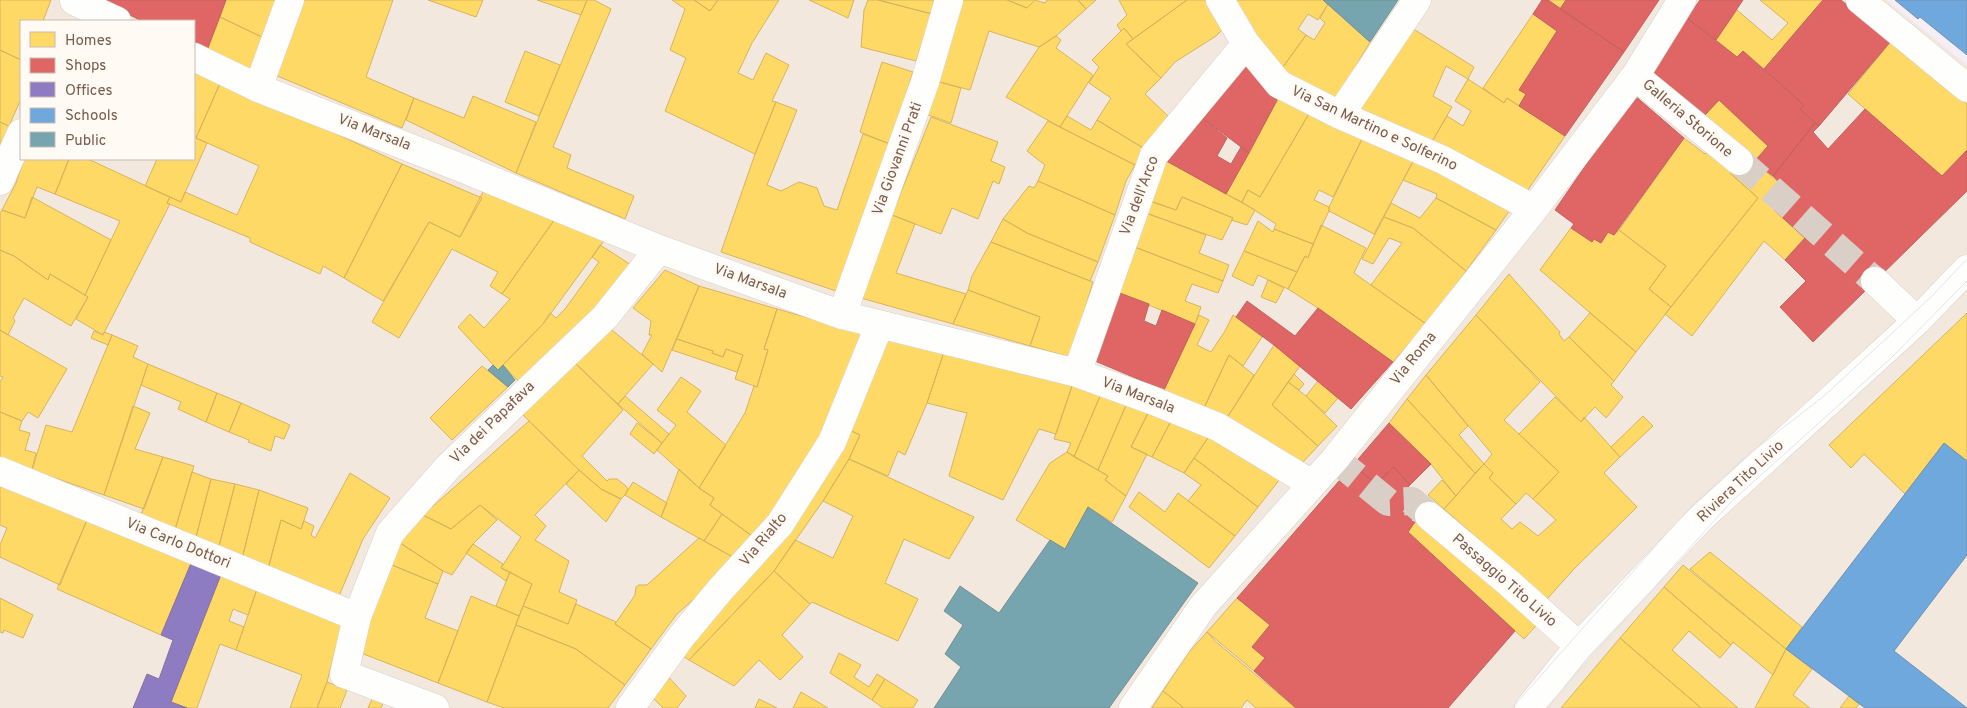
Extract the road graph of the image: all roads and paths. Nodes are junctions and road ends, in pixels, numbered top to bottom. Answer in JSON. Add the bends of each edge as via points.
{"nodes":[{"id":1,"x":290,"y":0,"type":"edge"},
{"id":2,"x":949,"y":0,"type":"edge"},
{"id":3,"x":1220,"y":0,"type":"edge"},
{"id":4,"x":1417,"y":0,"type":"edge"},
{"id":5,"x":1682,"y":0,"type":"edge"},
{"id":6,"x":1860,"y":0,"type":"edge"},
{"id":7,"x":72,"y":8,"type":"edge"},
{"id":8,"x":114,"y":20,"type":"edge"},
{"id":9,"x":1246,"y":44,"type":"junction"},
{"id":10,"x":195,"y":58,"type":"edge"},
{"id":11,"x":1635,"y":76,"type":"junction"},
{"id":12,"x":258,"y":88,"type":"junction"},
{"id":13,"x":1967,"y":88,"type":"edge"},
{"id":14,"x":1340,"y":115,"type":"junction"},
{"id":15,"x":20,"y":135,"type":"edge"},
{"id":16,"x":1739,"y":162,"type":"tunnel mouth"},
{"id":17,"x":0,"y":181,"type":"edge"},
{"id":18,"x":1526,"y":205,"type":"junction"},
{"id":19,"x":660,"y":249,"type":"junction"},
{"id":20,"x":1967,"y":269,"type":"edge"},
{"id":21,"x":1875,"y":281,"type":"tunnel mouth"},
{"id":22,"x":842,"y":315,"type":"junction"},
{"id":23,"x":1917,"y":321,"type":"junction"},
{"id":24,"x":879,"y":326,"type":"junction"},
{"id":25,"x":1077,"y":373,"type":"junction"},
{"id":26,"x":0,"y":471,"type":"edge"},
{"id":27,"x":1301,"y":478,"type":"junction"},
{"id":28,"x":1429,"y":516,"type":"tunnel mouth"},
{"id":29,"x":357,"y":617,"type":"junction"},
{"id":30,"x":1579,"y":646,"type":"junction"},
{"id":31,"x":435,"y":708,"type":"edge"},
{"id":32,"x":630,"y":708,"type":"edge"},
{"id":33,"x":1133,"y":708,"type":"edge"},
{"id":34,"x":1529,"y":708,"type":"edge"}],
"edges":[{"from":1,"to":12,"type":"street"},
{"from":2,"to":22,"type":"street","name":"Via Giovanni Prati","via":[[925,82]]},
{"from":3,"to":9,"type":"street","name":"Via San Martino e Solferino"},
{"from":4,"to":14,"type":"street"},
{"from":5,"to":11,"type":"street","name":"Via Roma"},
{"from":6,"to":13,"type":"street"},
{"from":7,"to":8,"type":"street"},
{"from":9,"to":14,"type":"street","name":"Via San Martino e Solferino","via":[[1279,84]]},
{"from":9,"to":25,"type":"street","name":"Via dell'Arco","via":[[1154,154]]},
{"from":10,"to":12,"type":"street","name":"Via Marsala"},
{"from":11,"to":16,"type":"street","name":"Galleria Storione"},
{"from":11,"to":18,"type":"street","name":"Via Roma"},
{"from":12,"to":19,"type":"street","name":"Via Marsala"},
{"from":14,"to":18,"type":"street","name":"Via San Martino e Solferino","via":[[1443,160]]},
{"from":15,"to":17,"type":"street"},
{"from":18,"to":27,"type":"street","name":"Via Roma","via":[[1335,459]]},
{"from":19,"to":22,"type":"street","name":"Via Marsala"},
{"from":19,"to":29,"type":"street","name":"Via dei Papafava","via":[[605,317],[448,467],[390,533]]},
{"from":20,"to":23,"type":"street","name":"Riviera Tito Livio"},
{"from":21,"to":23,"type":"street"},
{"from":22,"to":24,"type":"street","name":"Via Marsala"},
{"from":23,"to":30,"type":"street","name":"Riviera Tito Livio","via":[[1701,518]]},
{"from":24,"to":25,"type":"street","name":"Via Marsala"},
{"from":24,"to":32,"type":"street","name":"Via Rialto","via":[[832,442],[780,524],[681,637]]},
{"from":25,"to":27,"type":"street","name":"Via Marsala","via":[[1218,427]]},
{"from":26,"to":29,"type":"street","name":"Via Carlo Dottori"},
{"from":27,"to":33,"type":"street","name":"Via Roma","via":[[1203,606]]},
{"from":28,"to":30,"type":"street","name":"Passaggio Tito Livio"},
{"from":29,"to":31,"type":"street","name":"Via dei Papafava","via":[[344,674]]},
{"from":30,"to":34,"type":"street","name":"Riviera Tito Livio"}]}
